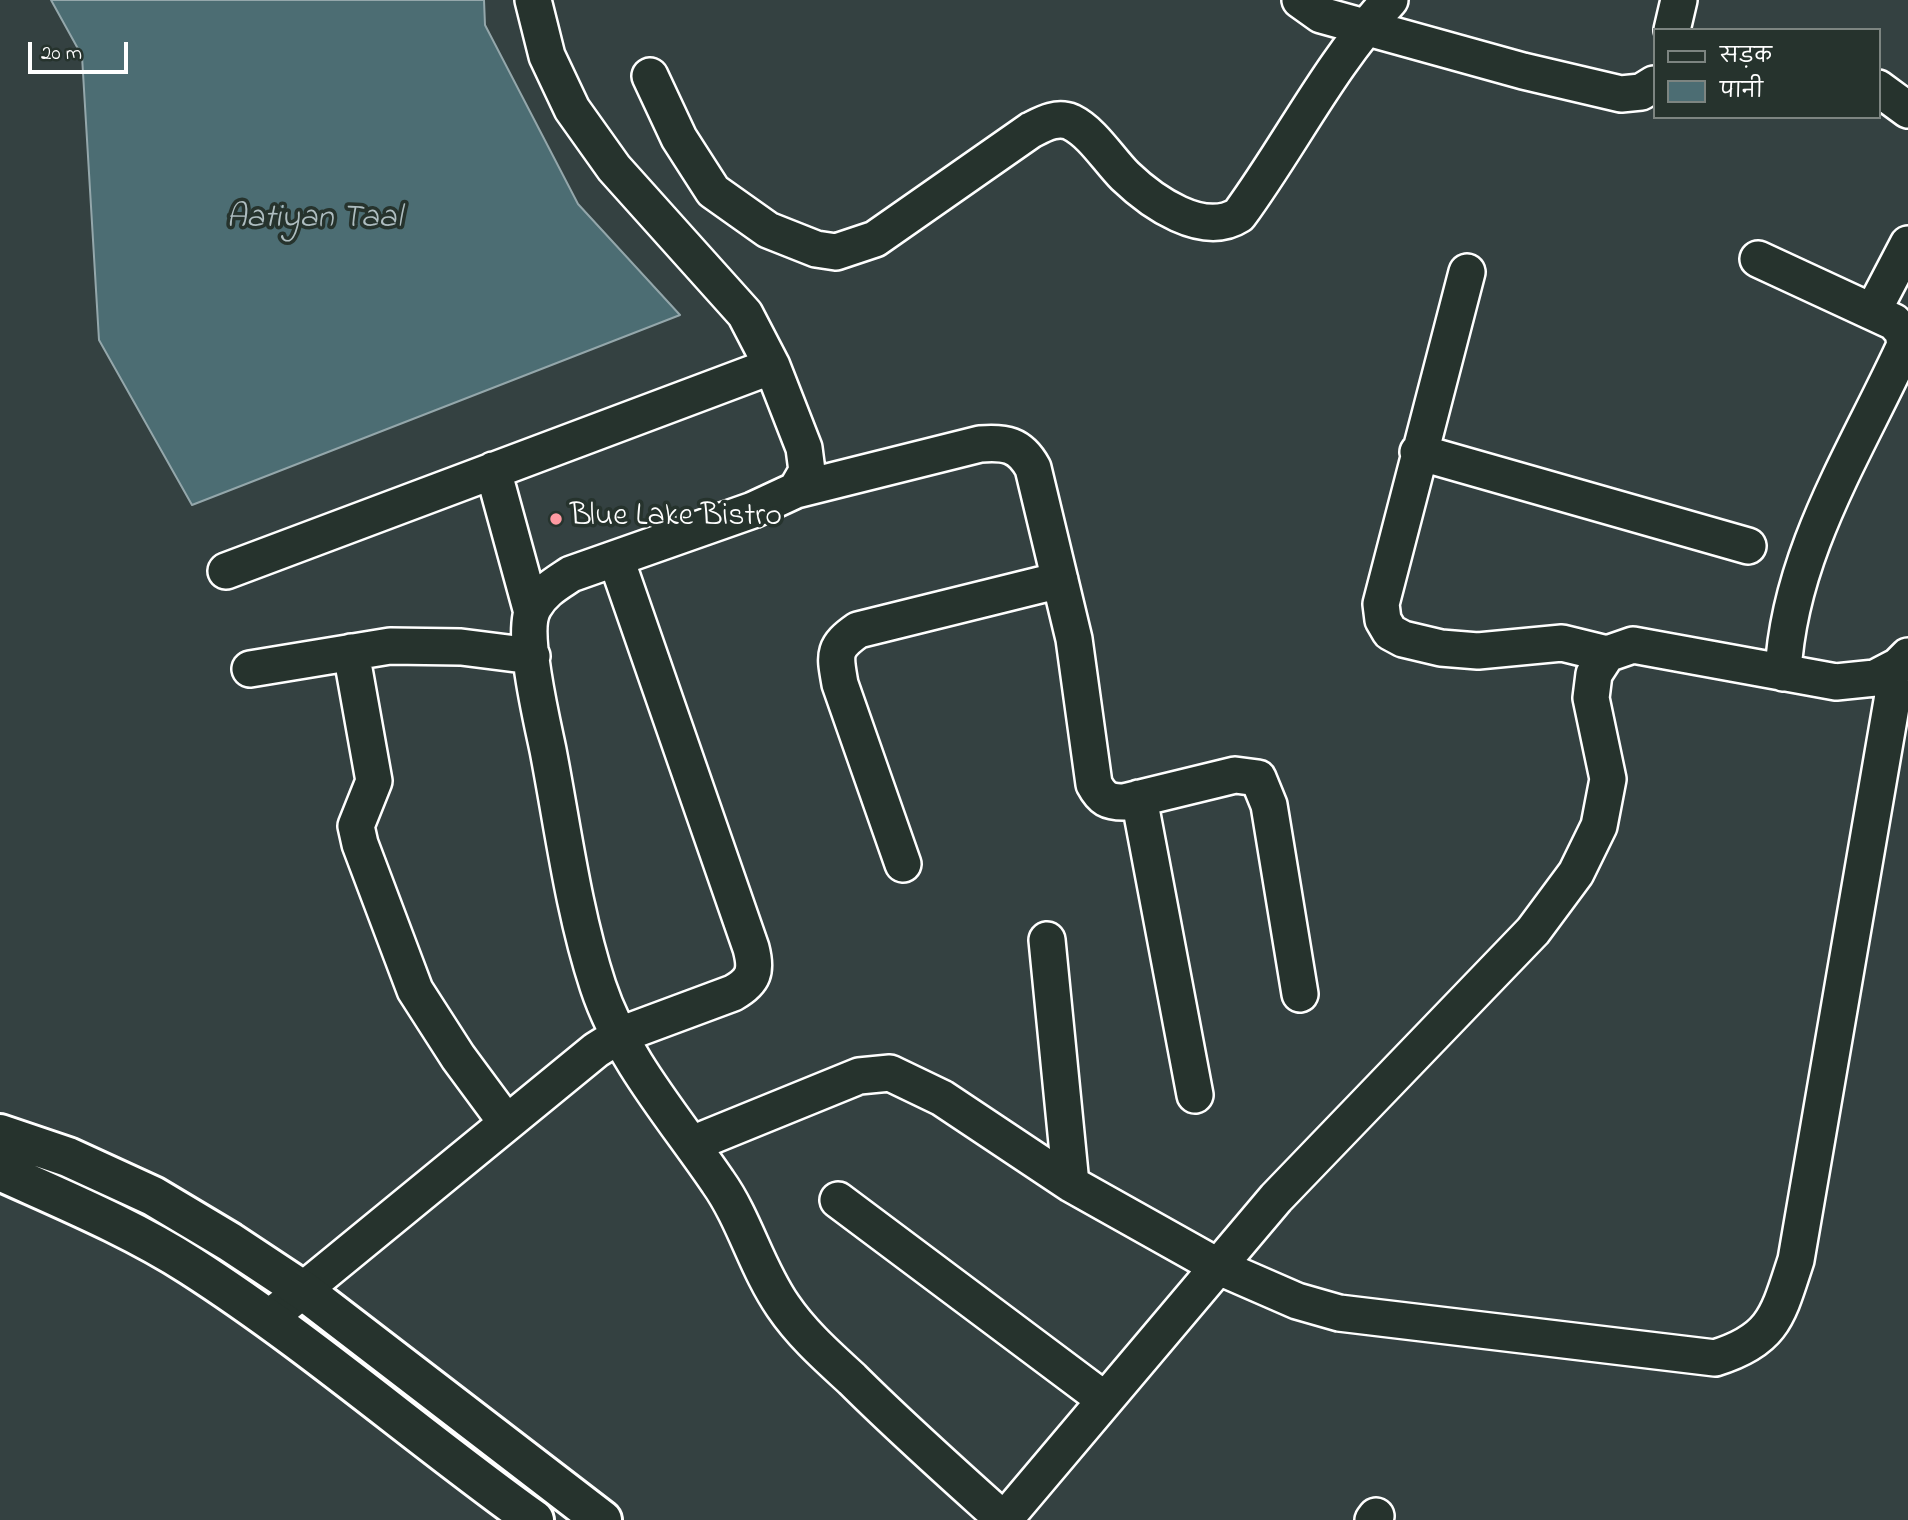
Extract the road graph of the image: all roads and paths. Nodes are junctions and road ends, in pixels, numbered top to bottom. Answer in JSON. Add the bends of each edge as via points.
{"nodes":[{"id":1,"x":533,"y":0,"type":"edge"},
{"id":2,"x":1300,"y":0,"type":"edge"},
{"id":3,"x":1390,"y":0,"type":"edge"},
{"id":4,"x":1679,"y":0,"type":"edge"},
{"id":5,"x":1364,"y":27,"type":"junction"},
{"id":6,"x":1672,"y":28,"type":"edge"},
{"id":7,"x":650,"y":76,"type":"dead end"},
{"id":8,"x":1652,"y":85,"type":"edge"},
{"id":9,"x":1880,"y":89,"type":"edge"},
{"id":10,"x":1908,"y":110,"type":"edge"},
{"id":11,"x":1908,"y":244,"type":"edge"},
{"id":12,"x":1758,"y":259,"type":"dead end"},
{"id":13,"x":1467,"y":272,"type":"dead end"},
{"id":14,"x":1873,"y":310,"type":"junction"},
{"id":15,"x":1905,"y":334,"type":"edge"},
{"id":16,"x":772,"y":366,"type":"junction"},
{"id":17,"x":1418,"y":452,"type":"junction"},
{"id":18,"x":493,"y":470,"type":"junction"},
{"id":19,"x":796,"y":490,"type":"junction"},
{"id":20,"x":1748,"y":546,"type":"dead end"},
{"id":21,"x":617,"y":559,"type":"junction"},
{"id":22,"x":226,"y":571,"type":"dead end"},
{"id":23,"x":1060,"y":580,"type":"junction"},
{"id":24,"x":531,"y":610,"type":"junction"},
{"id":25,"x":351,"y":652,"type":"junction"},
{"id":26,"x":1607,"y":654,"type":"junction"},
{"id":27,"x":532,"y":656,"type":"junction"},
{"id":28,"x":1903,"y":661,"type":"edge"},
{"id":29,"x":250,"y":669,"type":"dead end"},
{"id":30,"x":1783,"y":673,"type":"junction"},
{"id":31,"x":1139,"y":798,"type":"junction"},
{"id":32,"x":903,"y":864,"type":"dead end"},
{"id":33,"x":1047,"y":940,"type":"dead end"},
{"id":34,"x":1300,"y":994,"type":"dead end"},
{"id":35,"x":620,"y":1035,"type":"junction"},
{"id":36,"x":1195,"y":1095,"type":"dead end"},
{"id":37,"x":506,"y":1122,"type":"junction"},
{"id":38,"x":0,"y":1134,"type":"edge"},
{"id":39,"x":691,"y":1144,"type":"junction"},
{"id":40,"x":0,"y":1171,"type":"edge"},
{"id":41,"x":1071,"y":1184,"type":"junction"},
{"id":42,"x":838,"y":1200,"type":"dead end"},
{"id":43,"x":1219,"y":1268,"type":"junction"},
{"id":44,"x":304,"y":1291,"type":"junction"},
{"id":45,"x":269,"y":1318,"type":"junction"},
{"id":46,"x":1105,"y":1400,"type":"junction"},
{"id":47,"x":534,"y":1520,"type":"edge"},
{"id":48,"x":602,"y":1520,"type":"edge"},
{"id":49,"x":1004,"y":1520,"type":"edge"}],
"edges":[{"from":1,"to":16,"type":"street","via":[[547,56],[572,109],[614,168],[745,314]]},
{"from":2,"to":5,"type":"street","via":[[1321,15]]},
{"from":3,"to":5,"type":"street"},
{"from":4,"to":6,"type":"street"},
{"from":5,"to":7,"type":"street","via":[[1259,188],[1239,215],[1226,223],[1193,219],[1156,199],[1125,176],[1071,122],[1058,120],[1031,130],[875,239],[836,252],[768,230],[713,191],[679,138]]},
{"from":5,"to":8,"type":"street","via":[[1621,94],[1641,92]]},
{"from":9,"to":10,"type":"street"},
{"from":11,"to":14,"type":"street"},
{"from":12,"to":14,"type":"street"},
{"from":13,"to":17,"type":"street"},
{"from":14,"to":15,"type":"street"},
{"from":15,"to":30,"type":"street","via":[[1905,345],[1826,505],[1801,572],[1788,615]]},
{"from":16,"to":18,"type":"street"},
{"from":16,"to":19,"type":"street","via":[[804,447],[807,471]]},
{"from":17,"to":20,"type":"street"},
{"from":17,"to":26,"type":"street","via":[[1381,604],[1390,632],[1441,648],[1478,651],[1562,643]]},
{"from":18,"to":22,"type":"street"},
{"from":18,"to":24,"type":"street"},
{"from":19,"to":21,"type":"street"},
{"from":19,"to":23,"type":"street","via":[[980,444],[1016,446],[1033,468]]},
{"from":21,"to":24,"type":"street","via":[[571,574],[545,591]]},
{"from":21,"to":35,"type":"street","via":[[751,948],[755,973],[748,985],[733,993]]},
{"from":23,"to":31,"type":"street","via":[[1074,639],[1094,785],[1100,797],[1110,802]]},
{"from":23,"to":32,"type":"street","via":[[858,630],[842,641],[835,656],[840,684]]},
{"from":24,"to":27,"type":"street"},
{"from":25,"to":27,"type":"street","via":[[415,644]]},
{"from":25,"to":29,"type":"street"},
{"from":25,"to":37,"type":"street","via":[[374,781],[356,826],[360,844],[415,990]]},
{"from":26,"to":30,"type":"street","via":[[1633,645]]},
{"from":26,"to":43,"type":"street","via":[[1594,674],[1591,698],[1608,779],[1599,826],[1576,873],[1533,931],[1343,1126]]},
{"from":27,"to":35,"type":"street","via":[[583,932],[598,988]]},
{"from":28,"to":30,"type":"street","via":[[1875,678],[1836,682]]},
{"from":28,"to":43,"type":"street","via":[[1797,1260],[1781,1306],[1766,1331],[1744,1349],[1715,1358],[1339,1313],[1297,1301]]},
{"from":31,"to":34,"type":"street","via":[[1235,775],[1258,778],[1269,805]]},
{"from":31,"to":36,"type":"street"},
{"from":33,"to":41,"type":"street"},
{"from":35,"to":37,"type":"street"},
{"from":35,"to":39,"type":"street"},
{"from":37,"to":44,"type":"street"},
{"from":38,"to":44,"type":"main road","via":[[68,1157],[153,1196]]},
{"from":39,"to":41,"type":"street","via":[[859,1076],[890,1073],[942,1098]]},
{"from":39,"to":49,"type":"street","via":[[720,1185],[762,1271],[800,1330]]},
{"from":40,"to":45,"type":"main road","via":[[188,1264]]},
{"from":41,"to":43,"type":"street"},
{"from":42,"to":46,"type":"street"},
{"from":43,"to":46,"type":"street"},
{"from":44,"to":45,"type":"street"},
{"from":44,"to":48,"type":"main road"},
{"from":45,"to":47,"type":"main road"},
{"from":46,"to":49,"type":"street"}]}
